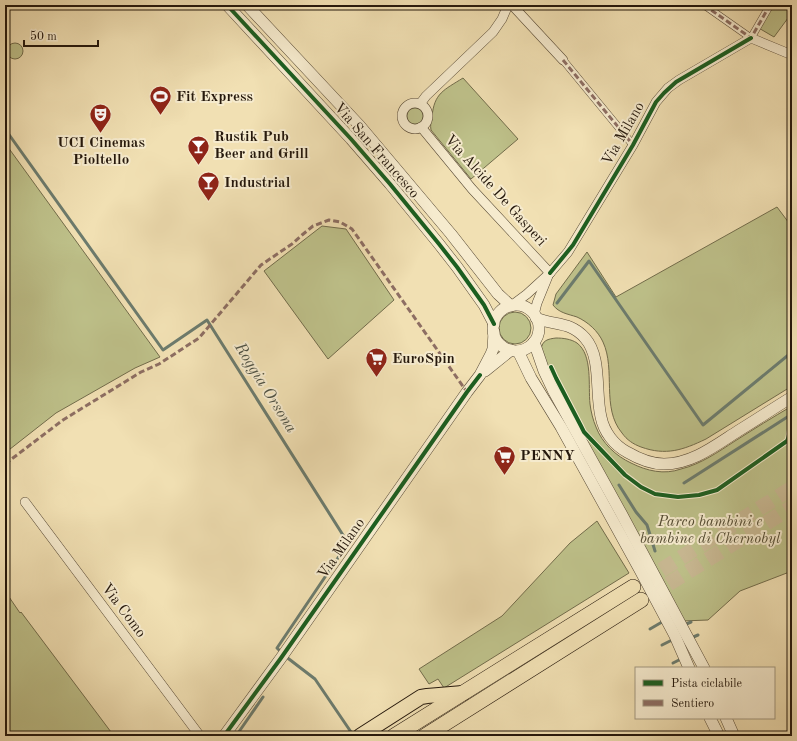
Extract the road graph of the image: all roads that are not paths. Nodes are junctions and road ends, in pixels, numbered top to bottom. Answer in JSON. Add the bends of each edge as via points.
{"nodes":[{"id":1,"x":227,"y":5,"type":"edge"},
{"id":2,"x":247,"y":5,"type":"edge"},
{"id":3,"x":508,"y":5,"type":"edge"},
{"id":4,"x":512,"y":5,"type":"edge"},
{"id":5,"x":704,"y":5,"type":"edge"},
{"id":6,"x":770,"y":5,"type":"edge"},
{"id":7,"x":751,"y":38,"type":"junction"},
{"id":8,"x":792,"y":55,"type":"edge"},
{"id":9,"x":563,"y":60,"type":"joint"},
{"id":10,"x":420,"y":104,"type":"junction"},
{"id":11,"x":421,"y":128,"type":"junction"},
{"id":12,"x":633,"y":145,"type":"junction"},
{"id":13,"x":550,"y":273,"type":"junction"},
{"id":14,"x":511,"y":306,"type":"junction"},
{"id":15,"x":535,"y":317,"type":"junction"},
{"id":16,"x":494,"y":328,"type":"junction"},
{"id":17,"x":581,"y":334,"type":"junction"},
{"id":18,"x":535,"y":339,"type":"junction"},
{"id":19,"x":514,"y":351,"type":"junction"},
{"id":20,"x":480,"y":375,"type":"junction"},
{"id":21,"x":792,"y":397,"type":"edge"},
{"id":22,"x":25,"y":502,"type":"dead end"},
{"id":23,"x":633,"y":587,"type":"tunnel mouth"},
{"id":24,"x":641,"y":600,"type":"tunnel mouth"},
{"id":25,"x":689,"y":667,"type":"edge"},
{"id":26,"x":703,"y":667,"type":"edge"},
{"id":27,"x":463,"y":693,"type":"junction"},
{"id":28,"x":710,"y":719,"type":"edge"},
{"id":29,"x":726,"y":719,"type":"edge"},
{"id":30,"x":427,"y":735,"type":"edge"},
{"id":31,"x":200,"y":736,"type":"edge"},
{"id":32,"x":224,"y":736,"type":"edge"},
{"id":33,"x":360,"y":736,"type":"edge"},
{"id":34,"x":394,"y":736,"type":"edge"},
{"id":35,"x":719,"y":736,"type":"edge"},
{"id":36,"x":734,"y":736,"type":"edge"}],
"edges":[{"from":1,"to":16,"type":"street","name":"Via San Francesco","via":[[390,184],[484,304]]},
{"from":2,"to":14,"type":"street","name":"Via San Francesco","via":[[360,126],[498,294]]},
{"from":3,"to":10,"type":"street","via":[[493,32]]},
{"from":4,"to":9,"type":"street"},
{"from":5,"to":7,"type":"street"},
{"from":6,"to":7,"type":"street","name":"Via Milano"},
{"from":7,"to":8,"type":"street"},
{"from":7,"to":12,"type":"street","name":"Via Milano","via":[[668,88],[656,102]]},
{"from":9,"to":12,"type":"street"},
{"from":10,"to":11,"type":"street","via":[[427,111],[428,117]]},
{"from":10,"to":11,"type":"street","via":[[408,105],[402,112],[402,117],[404,124],[409,127]]},
{"from":11,"to":13,"type":"street","name":"Via Alcide De Gasperi","via":[[472,189]]},
{"from":12,"to":13,"type":"street","name":"Via Milano","via":[[573,245]]},
{"from":13,"to":14,"type":"street","name":"Via Milano"},
{"from":13,"to":15,"type":"street","name":"Via Milano","via":[[538,301]]},
{"from":14,"to":15,"type":"street","via":[[524,307]]},
{"from":14,"to":16,"type":"street","via":[[499,313]]},
{"from":15,"to":17,"type":"street","via":[[569,326]]},
{"from":15,"to":18,"type":"street","via":[[538,328]]},
{"from":16,"to":19,"type":"street","via":[[500,345]]},
{"from":16,"to":20,"type":"street","name":"Via Milano","via":[[493,349]]},
{"from":17,"to":18,"type":"street","via":[[571,329],[560,328],[550,330]]},
{"from":17,"to":21,"type":"street","via":[[594,356],[599,410],[605,429],[622,449],[646,461],[664,464],[688,459]]},
{"from":18,"to":19,"type":"street","via":[[525,349]]},
{"from":18,"to":26,"type":"street","via":[[551,386]]},
{"from":19,"to":20,"type":"street","name":"Via Milano"},
{"from":19,"to":25,"type":"street","via":[[561,427],[640,570]]},
{"from":20,"to":32,"type":"street","name":"Via Milano"},
{"from":22,"to":31,"type":"street","name":"Via Como"},
{"from":23,"to":27,"type":"highway"},
{"from":24,"to":30,"type":"highway"},
{"from":27,"to":33,"type":"main road","via":[[421,697]]},
{"from":27,"to":34,"type":"highway"},
{"from":28,"to":35,"type":"street"},
{"from":29,"to":36,"type":"street"}]}
